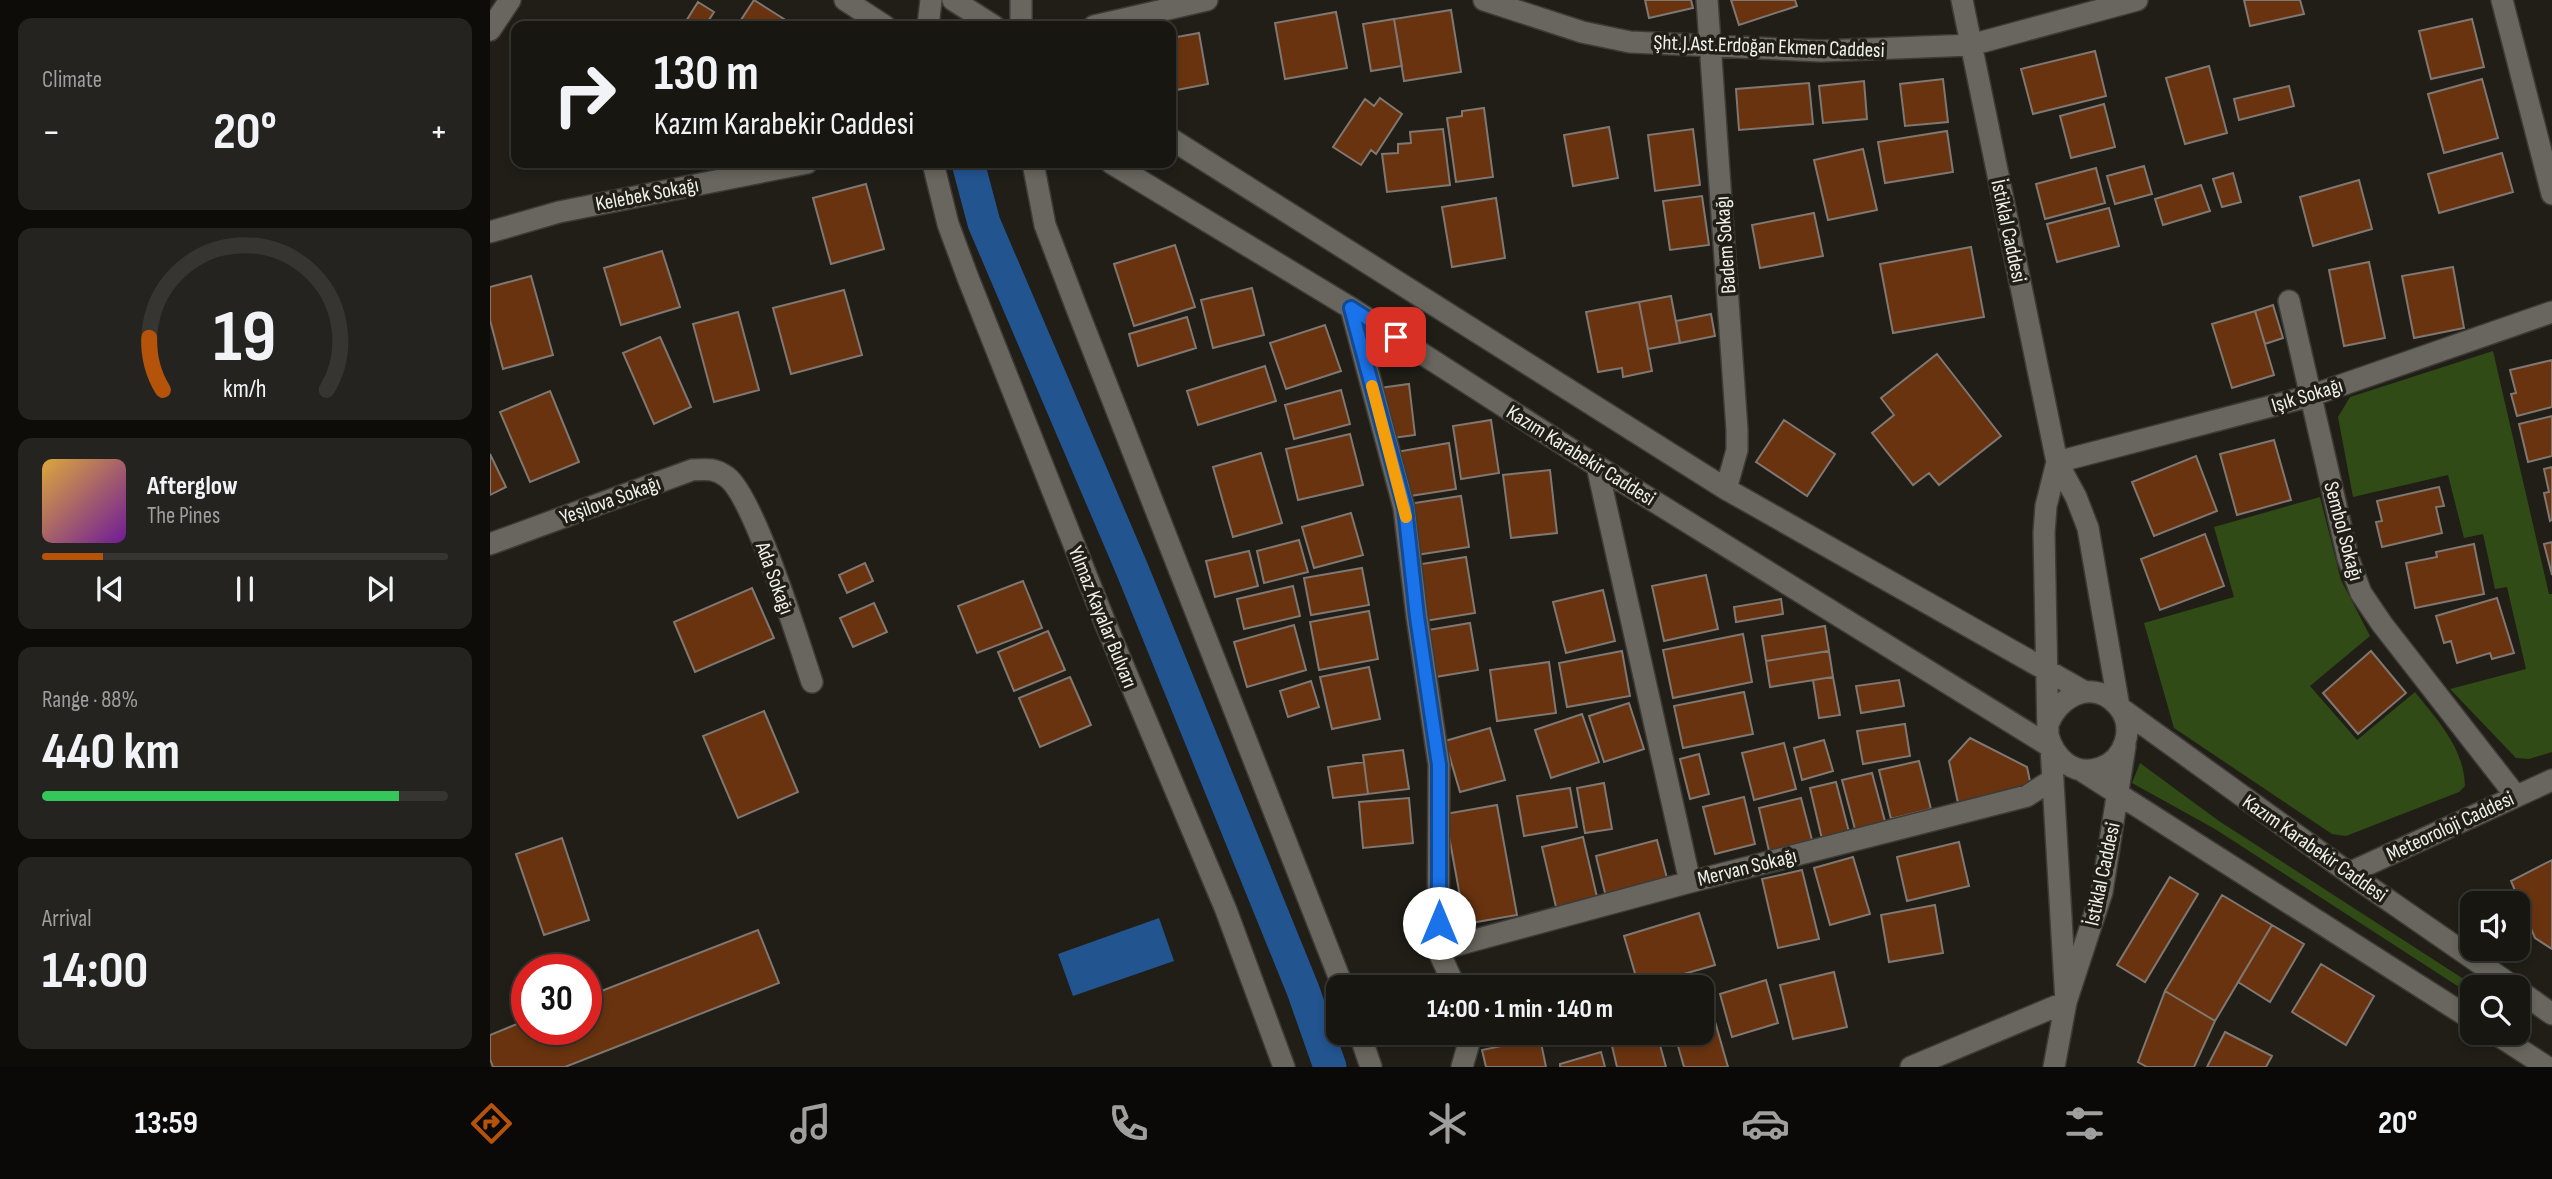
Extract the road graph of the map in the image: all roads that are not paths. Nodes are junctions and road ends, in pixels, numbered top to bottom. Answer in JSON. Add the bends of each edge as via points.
{"nodes":[{"id":1,"x":510,"y":0,"type":"edge"},
{"id":2,"x":845,"y":0,"type":"edge"},
{"id":3,"x":931,"y":0,"type":"edge"},
{"id":4,"x":953,"y":0,"type":"edge"},
{"id":5,"x":1021,"y":0,"type":"edge"},
{"id":6,"x":1207,"y":0,"type":"edge"},
{"id":7,"x":1484,"y":0,"type":"edge"},
{"id":8,"x":1707,"y":0,"type":"edge"},
{"id":9,"x":1962,"y":0,"type":"edge"},
{"id":10,"x":2137,"y":0,"type":"edge"},
{"id":11,"x":2502,"y":0,"type":"edge"},
{"id":12,"x":877,"y":21,"type":"edge"},
{"id":13,"x":929,"y":21,"type":"edge"},
{"id":14,"x":986,"y":21,"type":"edge"},
{"id":15,"x":1021,"y":21,"type":"edge"},
{"id":16,"x":1116,"y":21,"type":"edge"},
{"id":17,"x":490,"y":30,"type":"edge"},
{"id":18,"x":1971,"y":44,"type":"junction"},
{"id":19,"x":1711,"y":46,"type":"junction"},
{"id":20,"x":1176,"y":142,"type":"edge"},
{"id":21,"x":782,"y":168,"type":"edge"},
{"id":22,"x":934,"y":168,"type":"edge"},
{"id":23,"x":1034,"y":168,"type":"edge"},
{"id":24,"x":1119,"y":168,"type":"edge"},
{"id":25,"x":2552,"y":194,"type":"edge"},
{"id":26,"x":490,"y":232,"type":"edge"},
{"id":27,"x":2288,"y":302,"type":"dead end"},
{"id":28,"x":1351,"y":308,"type":"junction"},
{"id":29,"x":2552,"y":312,"type":"edge"},
{"id":30,"x":2310,"y":396,"type":"junction"},
{"id":31,"x":2057,"y":462,"type":"junction"},
{"id":32,"x":1597,"y":466,"type":"junction"},
{"id":33,"x":730,"y":479,"type":"joint"},
{"id":34,"x":1727,"y":489,"type":"junction"},
{"id":35,"x":490,"y":544,"type":"edge"},
{"id":36,"x":2048,"y":671,"type":"junction"},
{"id":37,"x":812,"y":682,"type":"dead end"},
{"id":38,"x":2085,"y":692,"type":"junction"},
{"id":39,"x":2119,"y":707,"type":"junction"},
{"id":40,"x":2049,"y":722,"type":"junction"},
{"id":41,"x":2125,"y":744,"type":"junction"},
{"id":42,"x":2051,"y":747,"type":"junction"},
{"id":43,"x":2082,"y":771,"type":"junction"},
{"id":44,"x":2052,"y":780,"type":"junction"},
{"id":45,"x":2552,"y":780,"type":"edge"},
{"id":46,"x":2118,"y":793,"type":"junction"},
{"id":47,"x":2516,"y":796,"type":"junction"},
{"id":48,"x":2349,"y":873,"type":"junction"},
{"id":49,"x":1690,"y":882,"type":"junction"},
{"id":50,"x":1438,"y":950,"type":"junction"},
{"id":51,"x":1338,"y":975,"type":"edge"},
{"id":52,"x":1449,"y":975,"type":"edge"},
{"id":53,"x":2497,"y":975,"type":"edge"},
{"id":54,"x":2530,"y":998,"type":"edge"},
{"id":55,"x":2066,"y":1002,"type":"junction"},
{"id":56,"x":2460,"y":1012,"type":"edge"},
{"id":57,"x":2552,"y":1014,"type":"edge"},
{"id":58,"x":1363,"y":1045,"type":"edge"},
{"id":59,"x":1468,"y":1045,"type":"edge"},
{"id":60,"x":2513,"y":1045,"type":"edge"},
{"id":61,"x":1284,"y":1067,"type":"edge"},
{"id":62,"x":1371,"y":1067,"type":"edge"},
{"id":63,"x":1462,"y":1067,"type":"edge"},
{"id":64,"x":1911,"y":1067,"type":"edge"},
{"id":65,"x":2054,"y":1067,"type":"edge"},
{"id":66,"x":2547,"y":1067,"type":"edge"}],
"edges":[{"from":1,"to":17,"type":"street"},
{"from":2,"to":12,"type":"street"},
{"from":3,"to":13,"type":"street"},
{"from":4,"to":14,"type":"street"},
{"from":5,"to":15,"type":"street"},
{"from":6,"to":16,"type":"street"},
{"from":7,"to":19,"type":"street","name":"Şht.J.Ast.Erdoğan Ekmen Caddesi","via":[[1582,32],[1630,41]]},
{"from":8,"to":19,"type":"street","name":"Badem Sokağı"},
{"from":9,"to":18,"type":"street","name":"İstiklal Caddesi"},
{"from":10,"to":18,"type":"street","name":"Şht.J.Ast.Erdoğan Ekmen Caddesi"},
{"from":11,"to":25,"type":"street"},
{"from":18,"to":19,"type":"street","name":"Şht.J.Ast.Erdoğan Ekmen Caddesi","via":[[1821,51]]},
{"from":18,"to":31,"type":"street","name":"İstiklal Caddesi"},
{"from":19,"to":34,"type":"street","name":"Badem Sokağı","via":[[1737,430]]},
{"from":20,"to":34,"type":"street"},
{"from":21,"to":26,"type":"street","name":"Kelebek Sokağı","via":[[559,212]]},
{"from":22,"to":61,"type":"street","name":"Yılmaz Kayalar Bulvarı","via":[[968,278],[1226,910]]},
{"from":23,"to":51,"type":"street","via":[[1045,225],[1063,273]]},
{"from":24,"to":28,"type":"street","name":"Kazım Karabekir Caddesi"},
{"from":27,"to":30,"type":"street","name":"Sembol Sokağı"},
{"from":28,"to":32,"type":"street","name":"Kazım Karabekir Caddesi"},
{"from":28,"to":50,"type":"street","via":[[1405,508],[1439,765]]},
{"from":29,"to":30,"type":"street","name":"Işık Sokağı"},
{"from":30,"to":31,"type":"street","name":"Işık Sokağı"},
{"from":30,"to":47,"type":"street","name":"Sembol Sokağı","via":[[2348,558],[2361,593]]},
{"from":31,"to":36,"type":"street","name":"İstiklal Caddesi","via":[[2044,533]]},
{"from":31,"to":39,"type":"street","name":"İstiklal Caddesi","via":[[2088,528]]},
{"from":32,"to":42,"type":"street","name":"Kazım Karabekir Caddesi"},
{"from":32,"to":49,"type":"street"},
{"from":33,"to":35,"type":"street","name":"Yeşilova Sokağı","via":[[711,468],[692,470]]},
{"from":33,"to":37,"type":"street","name":"Ada Sokağı","via":[[756,526]]},
{"from":34,"to":36,"type":"street"},
{"from":36,"to":38,"type":"street"},
{"from":36,"to":40,"type":"street","name":"İstiklal Caddesi"},
{"from":38,"to":39,"type":"street","via":[[2098,693]]},
{"from":38,"to":40,"type":"street","via":[[2062,701]]},
{"from":39,"to":41,"type":"street","via":[[2127,731]]},
{"from":39,"to":48,"type":"street","name":"Kazım Karabekir Caddesi"},
{"from":40,"to":42,"type":"street"},
{"from":41,"to":43,"type":"street","via":[[2108,765]]},
{"from":41,"to":46,"type":"street","name":"İstiklal Caddesi"},
{"from":42,"to":43,"type":"street","via":[[2059,758]]},
{"from":42,"to":44,"type":"street","name":"İstiklal Caddesi"},
{"from":43,"to":46,"type":"street"},
{"from":44,"to":49,"type":"street","name":"Mervan Sokağı","via":[[2027,796]]},
{"from":44,"to":55,"type":"street","name":"İstiklal Caddesi"},
{"from":45,"to":47,"type":"street","name":"Meteoroloji Caddesi"},
{"from":46,"to":55,"type":"street","name":"İstiklal Caddesi","via":[[2102,892]]},
{"from":46,"to":56,"type":"street"},
{"from":47,"to":48,"type":"street","name":"Meteoroloji Caddesi"},
{"from":48,"to":53,"type":"street","name":"Kazım Karabekir Caddesi"},
{"from":49,"to":50,"type":"street","name":"Mervan Sokağı"},
{"from":50,"to":52,"type":"street"},
{"from":54,"to":57,"type":"street"},
{"from":55,"to":64,"type":"street"},
{"from":55,"to":65,"type":"street","name":"İstiklal Caddesi"},
{"from":58,"to":62,"type":"street"},
{"from":59,"to":63,"type":"street"},
{"from":60,"to":66,"type":"street"}]}
